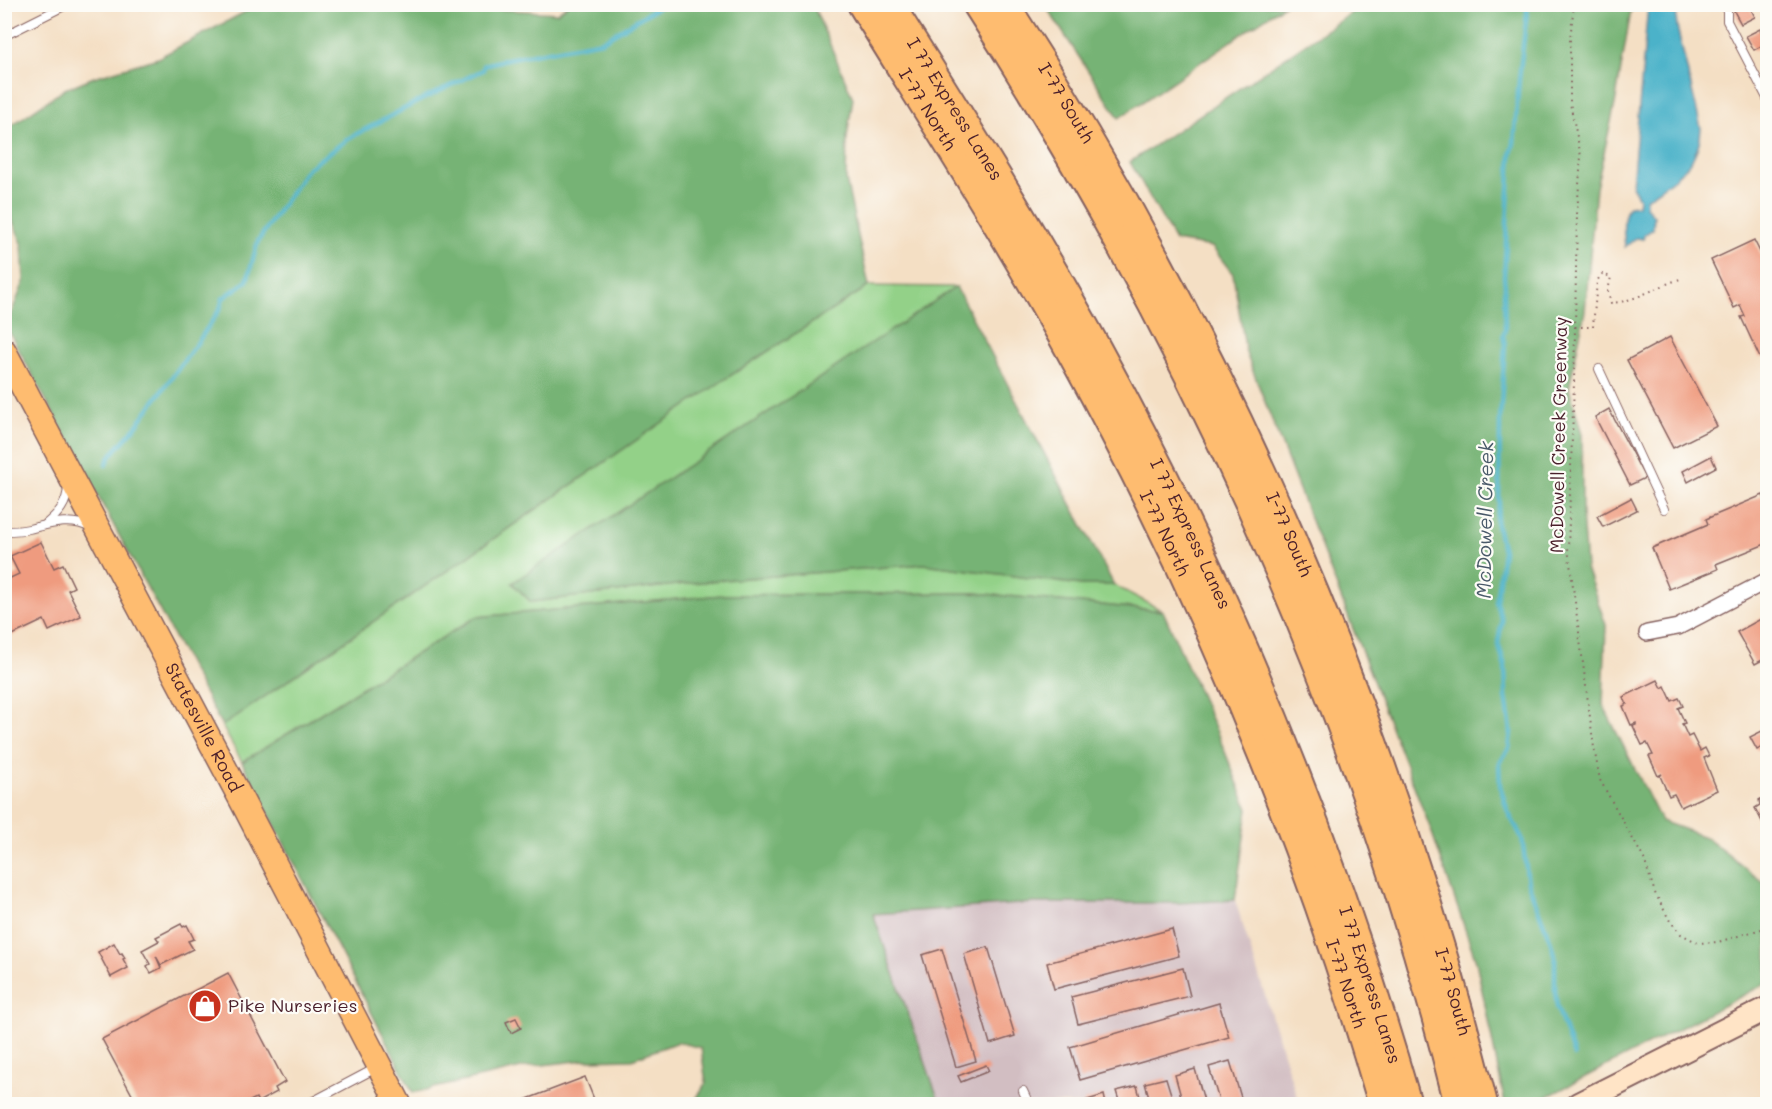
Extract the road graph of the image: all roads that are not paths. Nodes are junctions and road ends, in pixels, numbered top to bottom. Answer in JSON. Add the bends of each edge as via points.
{"nodes":[{"id":1,"x":68,"y":4,"type":"edge"},
{"id":2,"x":862,"y":4,"type":"edge"},
{"id":3,"x":889,"y":4,"type":"edge"},
{"id":4,"x":976,"y":4,"type":"edge"},
{"id":5,"x":1005,"y":4,"type":"edge"},
{"id":6,"x":1727,"y":4,"type":"edge"},
{"id":7,"x":4,"y":36,"type":"edge"},
{"id":8,"x":1767,"y":100,"type":"edge"},
{"id":9,"x":4,"y":351,"type":"edge"},
{"id":10,"x":1599,"y":369,"type":"dead end"},
{"id":11,"x":69,"y":473,"type":"junction"},
{"id":12,"x":1664,"y":509,"type":"dead end"},
{"id":13,"x":46,"y":524,"type":"junction"},
{"id":14,"x":4,"y":531,"type":"edge"},
{"id":15,"x":101,"y":534,"type":"junction"},
{"id":16,"x":1767,"y":580,"type":"edge"},
{"id":17,"x":1647,"y":633,"type":"dead end"},
{"id":18,"x":1767,"y":1008,"type":"edge"},
{"id":19,"x":379,"y":1067,"type":"junction"},
{"id":20,"x":1023,"y":1091,"type":"dead end"},
{"id":21,"x":308,"y":1104,"type":"edge"},
{"id":22,"x":399,"y":1104,"type":"edge"},
{"id":23,"x":1029,"y":1104,"type":"edge"},
{"id":24,"x":1383,"y":1104,"type":"edge"},
{"id":25,"x":1407,"y":1104,"type":"edge"},
{"id":26,"x":1459,"y":1104,"type":"edge"},
{"id":27,"x":1483,"y":1104,"type":"edge"},
{"id":28,"x":1578,"y":1104,"type":"edge"}],
"edges":[{"from":1,"to":7,"type":"lane"},
{"from":2,"to":24,"type":"highway","name":"I-77 North","via":[[1038,291],[1112,426],[1180,566],[1243,708],[1300,852]]},
{"from":3,"to":25,"type":"highway","name":"I 77 Express Lanes","via":[[1058,279],[1205,563],[1265,699],[1322,844]]},
{"from":4,"to":26,"type":"highway","via":[[1072,158],[1143,287],[1219,439],[1278,570],[1381,839]]},
{"from":5,"to":27,"type":"highway","name":"I-77 South","via":[[1170,286],[1241,429],[1300,561],[1362,716],[1414,863]]},
{"from":6,"to":8,"type":"lane","via":[[1727,21]]},
{"from":9,"to":11,"type":"main road","name":"Statesville Road"},
{"from":10,"to":12,"type":"lane"},
{"from":11,"to":13,"type":"lane","via":[[68,497],[60,512]]},
{"from":11,"to":15,"type":"main road","name":"Statesville Road"},
{"from":13,"to":14,"type":"lane"},
{"from":13,"to":15,"type":"lane","via":[[83,524]]},
{"from":15,"to":19,"type":"main road","name":"Statesville Road"},
{"from":16,"to":17,"type":"street","via":[[1678,627]]},
{"from":18,"to":28,"type":"street"},
{"from":19,"to":21,"type":"lane"},
{"from":19,"to":22,"type":"main road","name":"Statesville Road"},
{"from":20,"to":23,"type":"lane"}]}
